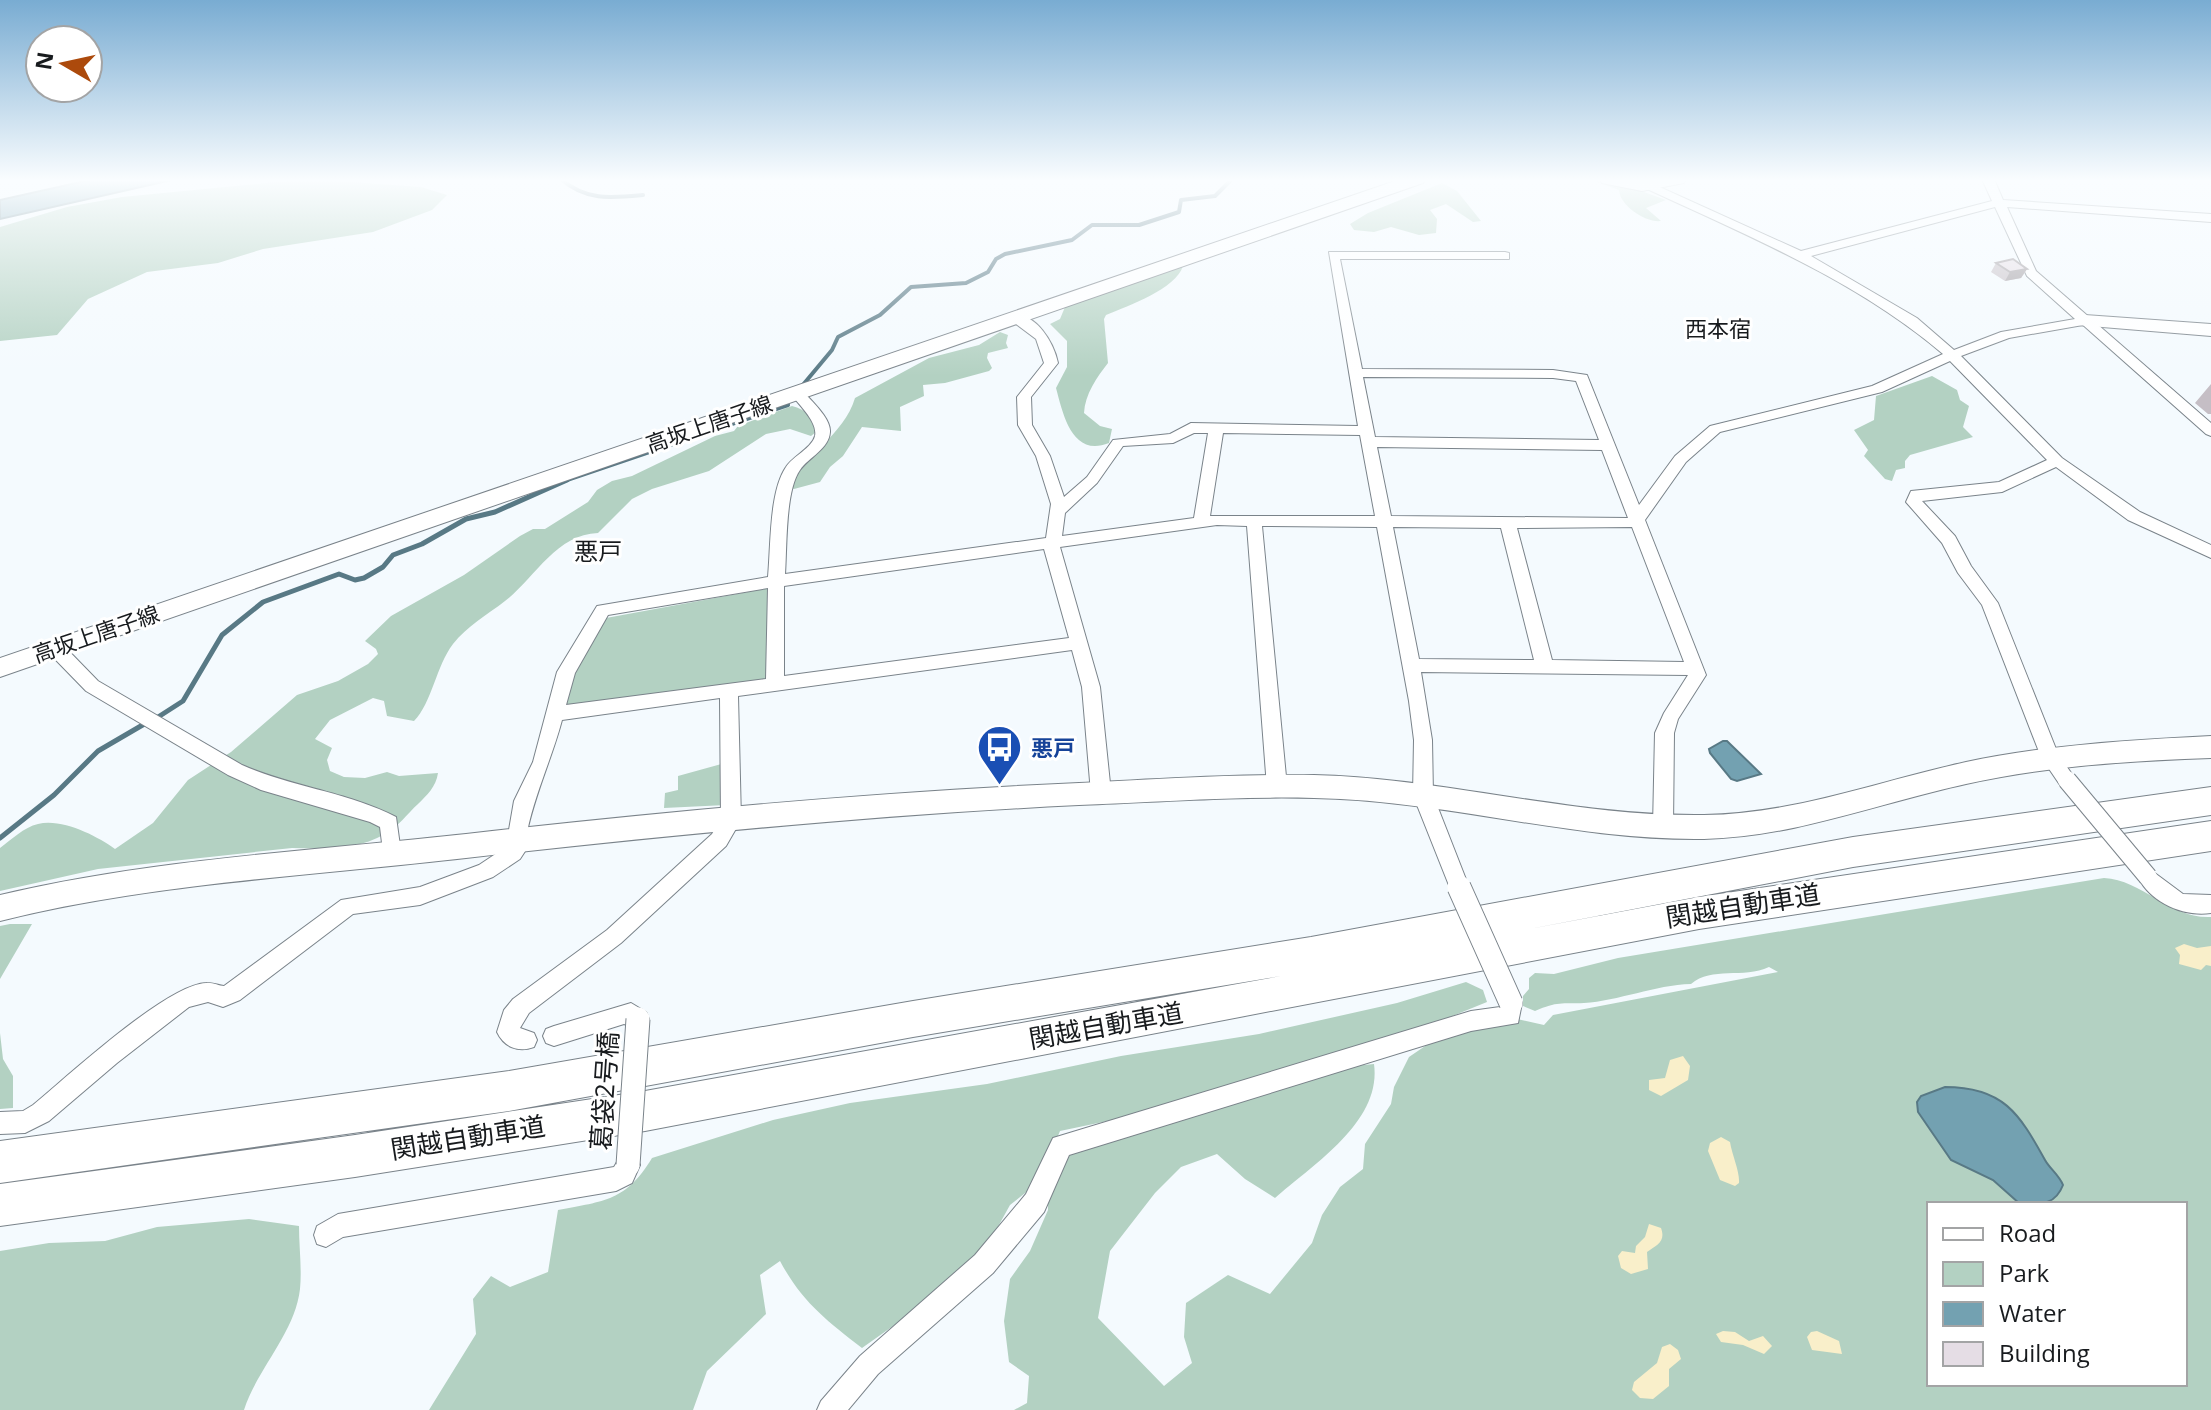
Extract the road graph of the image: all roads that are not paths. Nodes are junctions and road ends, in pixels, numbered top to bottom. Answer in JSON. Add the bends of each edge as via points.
{"nodes":[{"id":1,"x":1228,"y":245,"type":"edge"},
{"id":2,"x":1778,"y":245,"type":"edge"},
{"id":3,"x":1839,"y":245,"type":"edge"},
{"id":4,"x":2018,"y":245,"type":"edge"},
{"id":5,"x":1800,"y":255,"type":"junction"},
{"id":6,"x":1505,"y":256,"type":"dead end"},
{"id":7,"x":1017,"y":318,"type":"junction"},
{"id":8,"x":2085,"y":321,"type":"junction"},
{"id":9,"x":2211,"y":330,"type":"edge"},
{"id":10,"x":1952,"y":355,"type":"junction"},
{"id":11,"x":1357,"y":373,"type":"junction"},
{"id":12,"x":798,"y":394,"type":"junction"},
{"id":13,"x":1216,"y":429,"type":"junction"},
{"id":14,"x":2211,"y":431,"type":"edge"},
{"id":15,"x":1369,"y":436,"type":"junction"},
{"id":16,"x":1608,"y":445,"type":"junction"},
{"id":17,"x":2057,"y":461,"type":"junction"},
{"id":18,"x":1060,"y":509,"type":"junction"},
{"id":19,"x":1254,"y":520,"type":"junction"},
{"id":20,"x":1201,"y":521,"type":"junction"},
{"id":21,"x":1637,"y":521,"type":"junction"},
{"id":22,"x":1383,"y":522,"type":"junction"},
{"id":23,"x":1508,"y":523,"type":"junction"},
{"id":24,"x":1052,"y":542,"type":"junction"},
{"id":25,"x":2211,"y":552,"type":"edge"},
{"id":26,"x":776,"y":581,"type":"junction"},
{"id":27,"x":1080,"y":643,"type":"junction"},
{"id":28,"x":55,"y":648,"type":"junction"},
{"id":29,"x":1412,"y":665,"type":"junction"},
{"id":30,"x":0,"y":668,"type":"edge"},
{"id":31,"x":1545,"y":668,"type":"junction"},
{"id":32,"x":1695,"y":669,"type":"junction"},
{"id":33,"x":775,"y":682,"type":"junction"},
{"id":34,"x":729,"y":689,"type":"junction"},
{"id":35,"x":553,"y":714,"type":"junction"},
{"id":36,"x":2211,"y":747,"type":"edge"},
{"id":37,"x":2050,"y":757,"type":"junction"},
{"id":38,"x":1277,"y":787,"type":"junction"},
{"id":39,"x":1101,"y":793,"type":"junction"},
{"id":40,"x":1423,"y":795,"type":"junction"},
{"id":41,"x":2211,"y":801,"type":"edge"},
{"id":42,"x":731,"y":820,"type":"junction"},
{"id":43,"x":1663,"y":827,"type":"junction"},
{"id":44,"x":2211,"y":836,"type":"edge"},
{"id":45,"x":519,"y":840,"type":"junction"},
{"id":46,"x":391,"y":853,"type":"junction"},
{"id":47,"x":2211,"y":904,"type":"edge"},
{"id":48,"x":0,"y":908,"type":"edge"},
{"id":49,"x":554,"y":1036,"type":"dead end"},
{"id":50,"x":526,"y":1040,"type":"dead end"},
{"id":51,"x":0,"y":1123,"type":"edge"},
{"id":52,"x":0,"y":1162,"type":"edge"},
{"id":53,"x":0,"y":1205,"type":"edge"},
{"id":54,"x":326,"y":1235,"type":"dead end"},
{"id":55,"x":830,"y":1410,"type":"edge"}],
"edges":[{"from":1,"to":7,"type":"street","name":"高坂上唐子線"},
{"from":2,"to":5,"type":"street"},
{"from":3,"to":5,"type":"street"},
{"from":4,"to":8,"type":"street","via":[[2031,273]]},
{"from":5,"to":10,"type":"street","via":[[1912,321]]},
{"from":6,"to":11,"type":"street","via":[[1333,255]]},
{"from":7,"to":12,"type":"street","name":"高坂上唐子線"},
{"from":7,"to":18,"type":"street","via":[[1049,346],[1051,363],[1027,392],[1025,425],[1043,456]]},
{"from":8,"to":9,"type":"street"},
{"from":8,"to":10,"type":"street","via":[[2006,335]]},
{"from":8,"to":14,"type":"street"},
{"from":10,"to":17,"type":"street"},
{"from":10,"to":21,"type":"street","via":[[1877,389],[1715,429],[1669,471]]},
{"from":11,"to":15,"type":"street"},
{"from":11,"to":16,"type":"street","via":[[1576,375],[1582,378]]},
{"from":12,"to":26,"type":"street","via":[[823,434],[786,478]]},
{"from":12,"to":28,"type":"street","name":"高坂上唐子線"},
{"from":13,"to":15,"type":"street"},
{"from":13,"to":18,"type":"street","via":[[1191,428],[1173,438],[1118,443],[1092,480]]},
{"from":13,"to":20,"type":"street"},
{"from":15,"to":16,"type":"street"},
{"from":15,"to":22,"type":"street"},
{"from":16,"to":21,"type":"street"},
{"from":17,"to":25,"type":"street","via":[[2134,516]]},
{"from":17,"to":37,"type":"street","via":[[2002,487],[1914,497],[1990,603]]},
{"from":18,"to":24,"type":"street"},
{"from":19,"to":20,"type":"street"},
{"from":19,"to":22,"type":"street"},
{"from":19,"to":38,"type":"street"},
{"from":20,"to":24,"type":"street"},
{"from":21,"to":23,"type":"street"},
{"from":21,"to":32,"type":"street"},
{"from":22,"to":23,"type":"street"},
{"from":22,"to":29,"type":"street"},
{"from":23,"to":31,"type":"street"},
{"from":24,"to":26,"type":"street"},
{"from":24,"to":27,"type":"street"},
{"from":26,"to":33,"type":"street"},
{"from":26,"to":35,"type":"street","via":[[603,610],[566,672]]},
{"from":27,"to":33,"type":"street"},
{"from":27,"to":39,"type":"street","via":[[1091,687]]},
{"from":28,"to":30,"type":"street","name":"高坂上唐子線"},
{"from":28,"to":46,"type":"street","via":[[92,686],[235,770],[389,823]]},
{"from":29,"to":31,"type":"street"},
{"from":29,"to":40,"type":"street","via":[[1423,740]]},
{"from":31,"to":32,"type":"street"},
{"from":32,"to":43,"type":"street","via":[[1694,684],[1665,735]]},
{"from":33,"to":34,"type":"street"},
{"from":34,"to":35,"type":"street"},
{"from":34,"to":42,"type":"street"},
{"from":35,"to":45,"type":"street","via":[[542,762],[524,801]]},
{"from":36,"to":37,"type":"street"},
{"from":37,"to":43,"type":"street","via":[[1772,820],[1728,827]]},
{"from":37,"to":47,"type":"street","bridge":true,"via":[[2148,877],[2179,902]]},
{"from":38,"to":39,"type":"street"},
{"from":38,"to":40,"type":"street"},
{"from":39,"to":42,"type":"street"},
{"from":40,"to":43,"type":"street","via":[[1601,823]]},
{"from":40,"to":55,"type":"street","bridge":true,"via":[[1511,1003],[1510,1016],[1471,1021],[1061,1146],[1035,1203],[984,1264],[869,1365]]},
{"from":41,"to":52,"type":"highway","name":"関越自動車道","via":[[1853,852],[1295,956],[509,1091]]},
{"from":42,"to":45,"type":"street"},
{"from":42,"to":50,"type":"street","via":[[719,840],[617,937],[518,1008],[508,1021],[508,1032]]},
{"from":44,"to":53,"type":"highway","name":"関越自動車道","via":[[1699,913],[645,1111]]},
{"from":45,"to":46,"type":"street"},
{"from":45,"to":51,"type":"street","via":[[513,853],[486,871],[420,896],[348,906],[232,993],[183,999],[41,1113],[25,1122]]},
{"from":46,"to":48,"type":"street","via":[[89,888]]},
{"from":49,"to":54,"type":"street","name":"葛袋2号橋","bridge":true,"via":[[624,1014],[638,1019],[624,1175],[338,1226]]}]}
